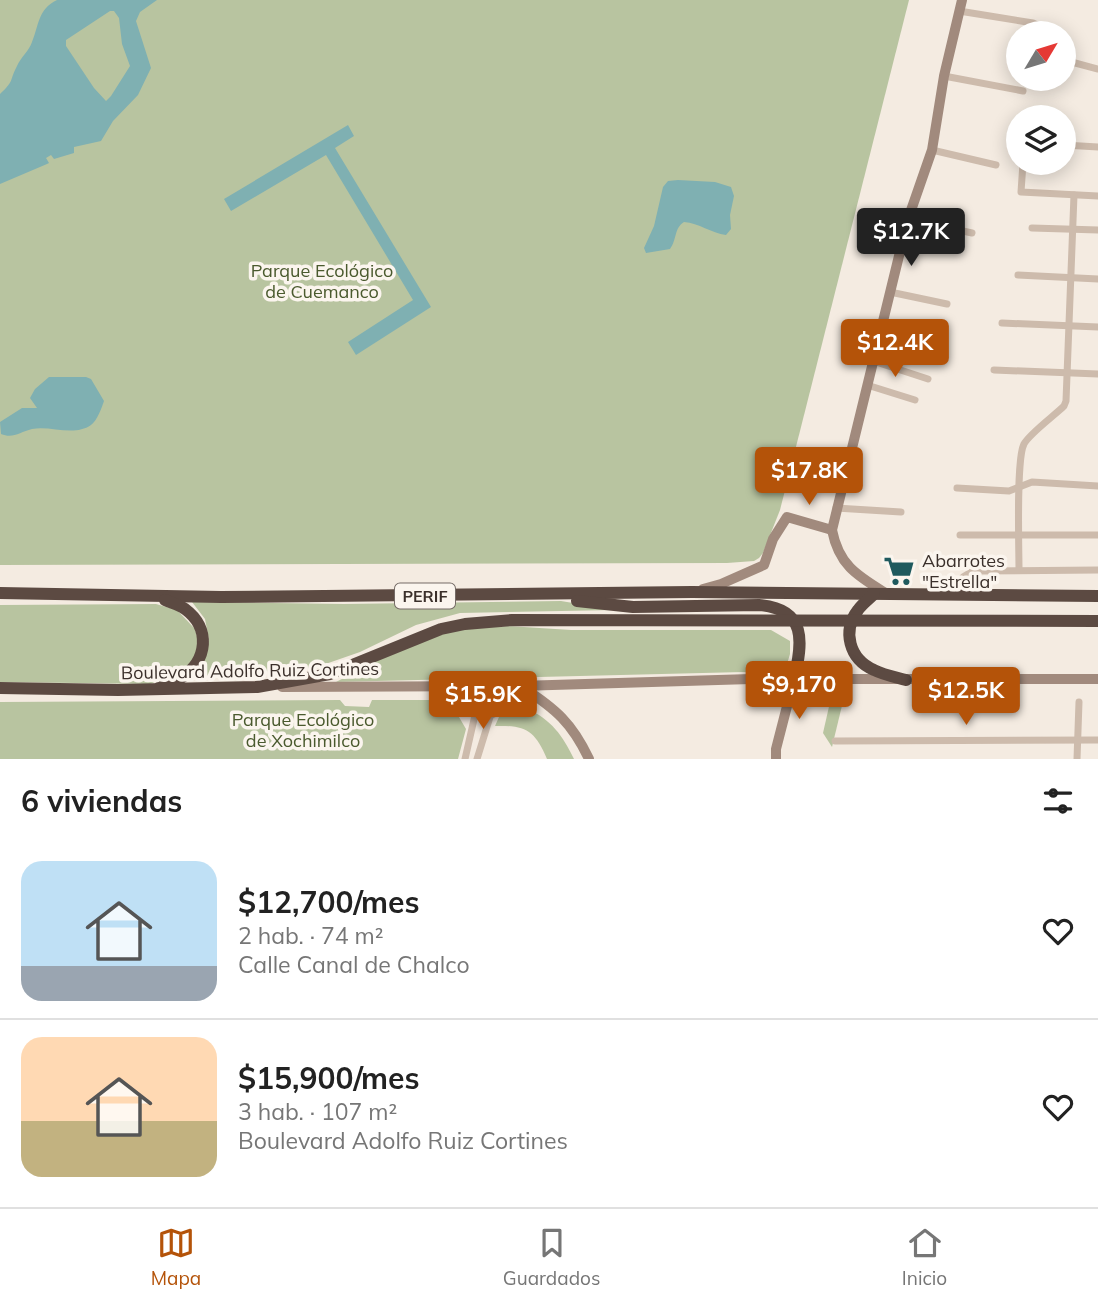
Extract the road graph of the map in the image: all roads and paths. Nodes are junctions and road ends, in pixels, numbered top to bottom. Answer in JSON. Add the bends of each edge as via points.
{"nodes":[{"id":1,"x":960,"y":5,"type":"edge"},
{"id":2,"x":1025,"y":21,"type":"edge"},
{"id":3,"x":1076,"y":63,"type":"edge"},
{"id":4,"x":1098,"y":69,"type":"edge"},
{"id":5,"x":944,"y":76,"type":"junction"},
{"id":6,"x":1006,"y":88,"type":"edge"},
{"id":7,"x":1076,"y":146,"type":"edge"},
{"id":8,"x":1098,"y":147,"type":"edge"},
{"id":9,"x":932,"y":150,"type":"junction"},
{"id":10,"x":996,"y":165,"type":"dead end"},
{"id":11,"x":1022,"y":175,"type":"edge"},
{"id":12,"x":1074,"y":195,"type":"junction"},
{"id":13,"x":1098,"y":196,"type":"edge"},
{"id":14,"x":908,"y":219,"type":"junction"},
{"id":15,"x":1032,"y":228,"type":"dead end"},
{"id":16,"x":1072,"y":228,"type":"junction"},
{"id":17,"x":1098,"y":230,"type":"edge"},
{"id":18,"x":972,"y":233,"type":"dead end"},
{"id":19,"x":1018,"y":275,"type":"dead end"},
{"id":20,"x":1070,"y":277,"type":"junction"},
{"id":21,"x":1098,"y":279,"type":"edge"},
{"id":22,"x":890,"y":292,"type":"junction"},
{"id":23,"x":947,"y":304,"type":"dead end"},
{"id":24,"x":1002,"y":323,"type":"dead end"},
{"id":25,"x":1069,"y":325,"type":"junction"},
{"id":26,"x":1098,"y":327,"type":"edge"},
{"id":27,"x":873,"y":361,"type":"junction"},
{"id":28,"x":994,"y":370,"type":"dead end"},
{"id":29,"x":1067,"y":373,"type":"junction"},
{"id":30,"x":1098,"y":374,"type":"edge"},
{"id":31,"x":928,"y":379,"type":"dead end"},
{"id":32,"x":867,"y":385,"type":"junction"},
{"id":33,"x":915,"y":400,"type":"dead end"},
{"id":34,"x":1020,"y":486,"type":"junction"},
{"id":35,"x":1098,"y":486,"type":"edge"},
{"id":36,"x":957,"y":488,"type":"dead end"},
{"id":37,"x":836,"y":508,"type":"junction"},
{"id":38,"x":901,"y":512,"type":"dead end"},
{"id":39,"x":828,"y":528,"type":"junction"},
{"id":40,"x":960,"y":535,"type":"dead end"},
{"id":41,"x":1019,"y":535,"type":"junction"},
{"id":42,"x":1098,"y":535,"type":"edge"},
{"id":43,"x":1019,"y":570,"type":"junction"},
{"id":44,"x":1098,"y":570,"type":"edge"},
{"id":45,"x":692,"y":592,"type":"junction"},
{"id":46,"x":0,"y":593,"type":"edge"},
{"id":47,"x":881,"y":594,"type":"junction"},
{"id":48,"x":534,"y":595,"type":"junction"},
{"id":49,"x":963,"y":595,"type":"junction"},
{"id":50,"x":1098,"y":596,"type":"edge"},
{"id":51,"x":157,"y":597,"type":"junction"},
{"id":52,"x":1098,"y":621,"type":"edge"},
{"id":53,"x":794,"y":679,"type":"junction"},
{"id":54,"x":1098,"y":679,"type":"edge"},
{"id":55,"x":906,"y":680,"type":"junction"},
{"id":56,"x":521,"y":686,"type":"junction"},
{"id":57,"x":257,"y":687,"type":"junction"},
{"id":58,"x":462,"y":687,"type":"junction"},
{"id":59,"x":0,"y":688,"type":"edge"},
{"id":60,"x":153,"y":690,"type":"junction"},
{"id":61,"x":1079,"y":702,"type":"dead end"},
{"id":62,"x":475,"y":715,"type":"junction"},
{"id":63,"x":490,"y":716,"type":"junction"},
{"id":64,"x":1077,"y":740,"type":"junction"},
{"id":65,"x":1098,"y":740,"type":"edge"},
{"id":66,"x":835,"y":741,"type":"dead end"},
{"id":67,"x":465,"y":759,"type":"edge"},
{"id":68,"x":477,"y":759,"type":"edge"},
{"id":69,"x":589,"y":759,"type":"edge"},
{"id":70,"x":776,"y":759,"type":"edge"},
{"id":71,"x":1077,"y":759,"type":"edge"}],
"edges":[{"from":1,"to":2,"type":"street"},
{"from":1,"to":5,"type":"main road"},
{"from":3,"to":4,"type":"street"},
{"from":5,"to":6,"type":"street"},
{"from":5,"to":9,"type":"main road"},
{"from":7,"to":8,"type":"street"},
{"from":9,"to":10,"type":"street"},
{"from":9,"to":14,"type":"main road"},
{"from":11,"to":12,"type":"street","via":[[1021,191]]},
{"from":12,"to":13,"type":"street"},
{"from":12,"to":16,"type":"street"},
{"from":14,"to":18,"type":"street"},
{"from":14,"to":22,"type":"main road"},
{"from":15,"to":16,"type":"street"},
{"from":16,"to":17,"type":"street"},
{"from":16,"to":20,"type":"street"},
{"from":19,"to":20,"type":"street"},
{"from":20,"to":21,"type":"street"},
{"from":20,"to":25,"type":"street"},
{"from":22,"to":23,"type":"street"},
{"from":22,"to":27,"type":"main road"},
{"from":24,"to":25,"type":"street"},
{"from":25,"to":26,"type":"street"},
{"from":25,"to":29,"type":"street"},
{"from":27,"to":31,"type":"street"},
{"from":27,"to":32,"type":"main road"},
{"from":28,"to":29,"type":"street"},
{"from":29,"to":30,"type":"street"},
{"from":29,"to":34,"type":"street","via":[[1064,406],[1023,445]]},
{"from":32,"to":33,"type":"street"},
{"from":32,"to":37,"type":"main road"},
{"from":34,"to":35,"type":"street","via":[[1032,482]]},
{"from":34,"to":36,"type":"street","via":[[1009,491]]},
{"from":34,"to":41,"type":"street"},
{"from":37,"to":38,"type":"street"},
{"from":37,"to":39,"type":"main road"},
{"from":39,"to":45,"type":"main road","via":[[787,517],[760,569]]},
{"from":39,"to":47,"type":"main road","via":[[843,561]]},
{"from":40,"to":41,"type":"street"},
{"from":41,"to":42,"type":"street"},
{"from":41,"to":43,"type":"street"},
{"from":43,"to":44,"type":"street"},
{"from":43,"to":49,"type":"street","via":[[967,573]]},
{"from":45,"to":47,"type":"highway","number":"PERIF"},
{"from":45,"to":48,"type":"highway","number":"PERIF"},
{"from":46,"to":51,"type":"highway","number":"PERIF"},
{"from":47,"to":49,"type":"highway","number":"PERIF"},
{"from":47,"to":55,"type":"highway","via":[[859,610],[849,629],[849,641],[853,653],[872,670]]},
{"from":48,"to":51,"type":"highway","number":"PERIF"},
{"from":48,"to":53,"type":"highway","via":[[634,607],[776,606],[795,623],[800,636]]},
{"from":49,"to":50,"type":"highway","number":"PERIF"},
{"from":51,"to":60,"type":"highway","via":[[183,607],[202,628],[204,639],[200,660],[193,668]]},
{"from":52,"to":57,"type":"highway","number":"PERIF","via":[[512,620],[441,629],[330,674]]},
{"from":53,"to":55,"type":"main road","number":"PERIF"},
{"from":53,"to":56,"type":"main road","name":"Boulevard Adolfo Ruiz Cortines","number":"PERIF"},
{"from":53,"to":70,"type":"main road"},
{"from":54,"to":55,"type":"main road","number":"PERIF"},
{"from":56,"to":58,"type":"main road","name":"Boulevard Adolfo Ruiz Cortines","number":"PERIF"},
{"from":56,"to":63,"type":"street"},
{"from":56,"to":69,"type":"main road","via":[[565,718]]},
{"from":57,"to":58,"type":"main road","name":"Boulevard Adolfo Ruiz Cortines","number":"PERIF"},
{"from":57,"to":60,"type":"highway","name":"Boulevard Adolfo Ruiz Cortines","number":"PERIF"},
{"from":58,"to":62,"type":"street","via":[[463,700]]},
{"from":59,"to":60,"type":"highway","name":"Boulevard Adolfo Ruiz Cortines","number":"PERIF"},
{"from":61,"to":64,"type":"street"},
{"from":62,"to":63,"type":"street"},
{"from":62,"to":67,"type":"street"},
{"from":63,"to":68,"type":"street"},
{"from":64,"to":65,"type":"street"},
{"from":64,"to":66,"type":"street"},
{"from":64,"to":71,"type":"street"}]}
